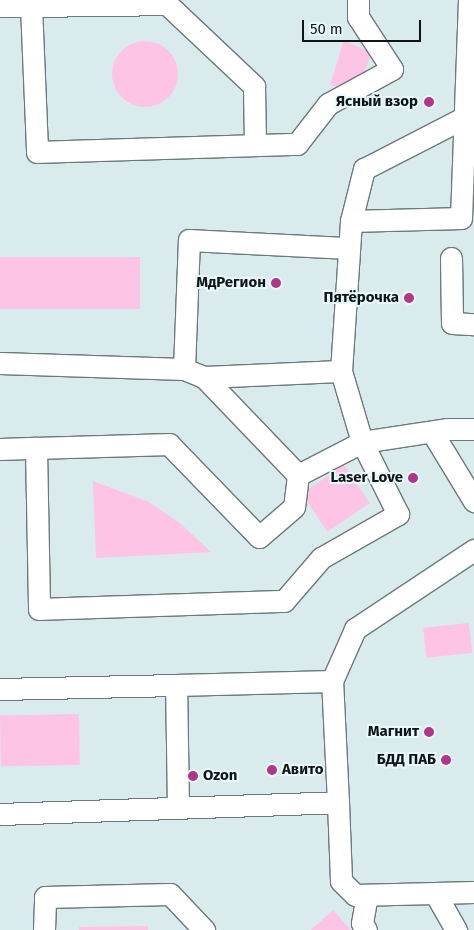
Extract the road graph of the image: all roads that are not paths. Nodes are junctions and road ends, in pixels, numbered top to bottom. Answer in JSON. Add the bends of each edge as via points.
{"nodes":[{"id":1,"x":358,"y":0,"type":"edge"},
{"id":2,"x":469,"y":0,"type":"edge"},
{"id":3,"x":0,"y":6,"type":"edge"},
{"id":4,"x":31,"y":6,"type":"junction"},
{"id":5,"x":465,"y":117,"type":"junction"},
{"id":6,"x":255,"y":145,"type":"junction"},
{"id":7,"x":351,"y":221,"type":"junction"},
{"id":8,"x":349,"y":248,"type":"junction"},
{"id":9,"x":451,"y":258,"type":"dead end"},
{"id":10,"x":474,"y":324,"type":"edge"},
{"id":11,"x":0,"y":363,"type":"edge"},
{"id":12,"x":184,"y":369,"type":"junction"},
{"id":13,"x":340,"y":371,"type":"junction"},
{"id":14,"x":204,"y":377,"type":"junction"},
{"id":15,"x":474,"y":429,"type":"edge"},
{"id":16,"x":432,"y":432,"type":"junction"},
{"id":17,"x":362,"y":442,"type":"junction"},
{"id":18,"x":36,"y":448,"type":"junction"},
{"id":19,"x":0,"y":449,"type":"edge"},
{"id":20,"x":298,"y":475,"type":"junction"},
{"id":21,"x":474,"y":501,"type":"edge"},
{"id":22,"x":474,"y":550,"type":"edge"},
{"id":23,"x":332,"y":681,"type":"junction"},
{"id":24,"x":176,"y":686,"type":"junction"},
{"id":25,"x":0,"y":689,"type":"edge"},
{"id":26,"x":338,"y":802,"type":"junction"},
{"id":27,"x":178,"y":807,"type":"junction"},
{"id":28,"x":0,"y":814,"type":"edge"},
{"id":29,"x":474,"y":892,"type":"edge"},
{"id":30,"x":435,"y":893,"type":"junction"},
{"id":31,"x":367,"y":895,"type":"junction"},
{"id":32,"x":44,"y":930,"type":"edge"},
{"id":33,"x":204,"y":930,"type":"edge"},
{"id":34,"x":366,"y":930,"type":"edge"},
{"id":35,"x":456,"y":930,"type":"edge"}],
"edges":[{"from":1,"to":6,"type":"lane","via":[[358,17],[392,69],[328,104],[296,144]]},
{"from":2,"to":5,"type":"lane"},
{"from":3,"to":4,"type":"lane"},
{"from":4,"to":6,"type":"lane","via":[[167,4],[254,86]]},
{"from":4,"to":6,"type":"lane","via":[[37,152]]},
{"from":5,"to":7,"type":"lane","via":[[364,169]]},
{"from":5,"to":7,"type":"lane","via":[[461,218]]},
{"from":7,"to":8,"type":"lane"},
{"from":8,"to":12,"type":"lane","via":[[189,240]]},
{"from":8,"to":13,"type":"lane"},
{"from":9,"to":10,"type":"lane","via":[[452,323]]},
{"from":11,"to":12,"type":"lane"},
{"from":12,"to":14,"type":"lane"},
{"from":13,"to":14,"type":"lane"},
{"from":13,"to":17,"type":"lane"},
{"from":14,"to":20,"type":"lane"},
{"from":15,"to":16,"type":"lane"},
{"from":16,"to":17,"type":"lane"},
{"from":16,"to":21,"type":"lane"},
{"from":17,"to":18,"type":"lane","via":[[398,514],[321,558],[284,601],[39,609]]},
{"from":17,"to":20,"type":"lane"},
{"from":18,"to":19,"type":"lane"},
{"from":18,"to":20,"type":"lane","via":[[169,444],[259,537],[294,507]]},
{"from":22,"to":23,"type":"lane","via":[[355,629]]},
{"from":23,"to":24,"type":"lane"},
{"from":23,"to":26,"type":"lane"},
{"from":24,"to":25,"type":"lane"},
{"from":24,"to":27,"type":"lane"},
{"from":26,"to":27,"type":"lane"},
{"from":26,"to":31,"type":"lane","via":[[341,881],[355,895]]},
{"from":27,"to":28,"type":"lane"},
{"from":29,"to":30,"type":"lane"},
{"from":30,"to":31,"type":"lane"},
{"from":30,"to":35,"type":"lane"},
{"from":31,"to":34,"type":"lane","via":[[362,923]]},
{"from":32,"to":33,"type":"lane","via":[[45,897],[170,894]]}]}
